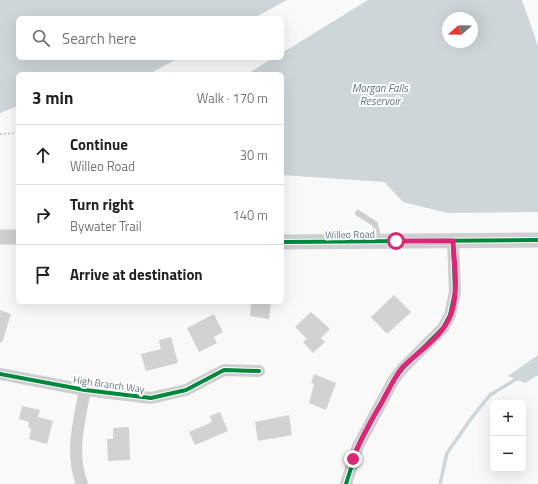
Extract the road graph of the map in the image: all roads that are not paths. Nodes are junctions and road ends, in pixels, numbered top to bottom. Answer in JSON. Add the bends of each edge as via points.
{"nodes":[{"id":1,"x":358,"y":213,"type":"dead end"},
{"id":2,"x":0,"y":237,"type":"edge"},
{"id":3,"x":16,"y":237,"type":"edge"},
{"id":4,"x":538,"y":240,"type":"edge"},
{"id":5,"x":453,"y":241,"type":"junction"},
{"id":6,"x":284,"y":242,"type":"edge"},
{"id":7,"x":379,"y":242,"type":"junction"},
{"id":8,"x":259,"y":371,"type":"dead end"},
{"id":9,"x":0,"y":374,"type":"edge"},
{"id":10,"x":85,"y":390,"type":"junction"},
{"id":11,"x":82,"y":484,"type":"edge"},
{"id":12,"x":346,"y":484,"type":"edge"}],
"edges":[{"from":1,"to":7,"type":"lane","via":[[375,224]]},
{"from":2,"to":3,"type":"street"},
{"from":4,"to":5,"type":"street","name":"Willeo Road"},
{"from":5,"to":7,"type":"street","name":"Willeo Road"},
{"from":5,"to":12,"type":"street","via":[[455,292],[450,315],[442,328],[402,369],[394,381],[358,446]]},
{"from":6,"to":7,"type":"street","name":"Willeo Road"},
{"from":8,"to":10,"type":"street","name":"High Branch Way","via":[[224,370],[186,390],[151,398]]},
{"from":9,"to":10,"type":"street","name":"High Branch Way"},
{"from":10,"to":11,"type":"street","via":[[76,443],[76,458]]}]}
